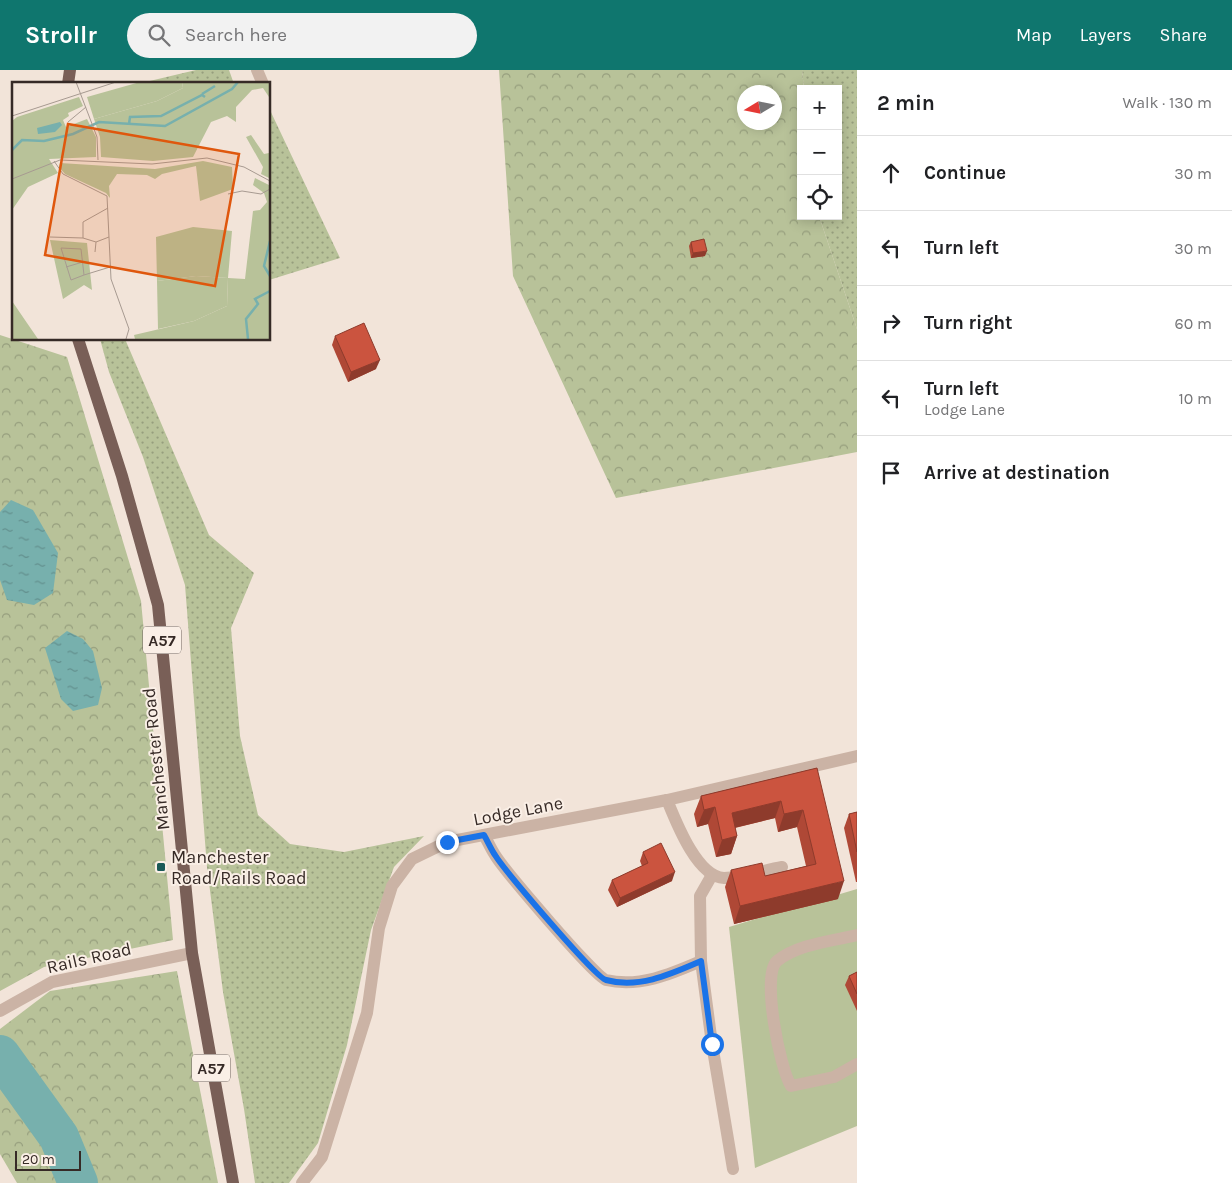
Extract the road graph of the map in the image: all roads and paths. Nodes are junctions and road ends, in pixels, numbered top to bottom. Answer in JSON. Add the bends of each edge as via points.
{"nodes":[{"id":1,"x":257,"y":70,"type":"edge"},
{"id":2,"x":262,"y":82,"type":"edge"},
{"id":3,"x":78,"y":340,"type":"edge"},
{"id":4,"x":856,"y":757,"type":"edge"},
{"id":5,"x":667,"y":800,"type":"junction"},
{"id":6,"x":484,"y":835,"type":"junction"},
{"id":7,"x":782,"y":867,"type":"dead end"},
{"id":8,"x":712,"y":875,"type":"junction"},
{"id":9,"x":856,"y":937,"type":"edge"},
{"id":10,"x":192,"y":953,"type":"junction"},
{"id":11,"x":701,"y":961,"type":"junction"},
{"id":12,"x":0,"y":1011,"type":"edge"},
{"id":13,"x":857,"y":1064,"type":"edge"},
{"id":14,"x":733,"y":1169,"type":"dead end"},
{"id":15,"x":233,"y":1183,"type":"edge"},
{"id":16,"x":302,"y":1183,"type":"edge"}],
"edges":[{"from":1,"to":2,"type":"street"},
{"from":3,"to":10,"type":"main road","name":"Manchester Road","number":"A57","via":[[122,476],[158,605]]},
{"from":4,"to":5,"type":"street","name":"Lodge Lane"},
{"from":5,"to":6,"type":"street","name":"Lodge Lane"},
{"from":5,"to":8,"type":"street","via":[[702,866]]},
{"from":6,"to":11,"type":"street","via":[[495,856],[522,890],[604,980],[632,984],[675,973]]},
{"from":6,"to":16,"type":"street","name":"Lodge Lane","via":[[447,842],[412,858],[392,886],[378,928],[367,1013],[347,1084],[322,1157]]},
{"from":7,"to":8,"type":"street","via":[[724,878]]},
{"from":8,"to":11,"type":"street","via":[[700,896]]},
{"from":9,"to":13,"type":"street","via":[[789,953],[775,963],[769,982],[780,1060],[791,1086],[834,1077]]},
{"from":10,"to":12,"type":"street","name":"Rails Road","via":[[52,982]]},
{"from":10,"to":15,"type":"main road","name":"Manchester Road","number":"A57"},
{"from":11,"to":14,"type":"street"}]}
